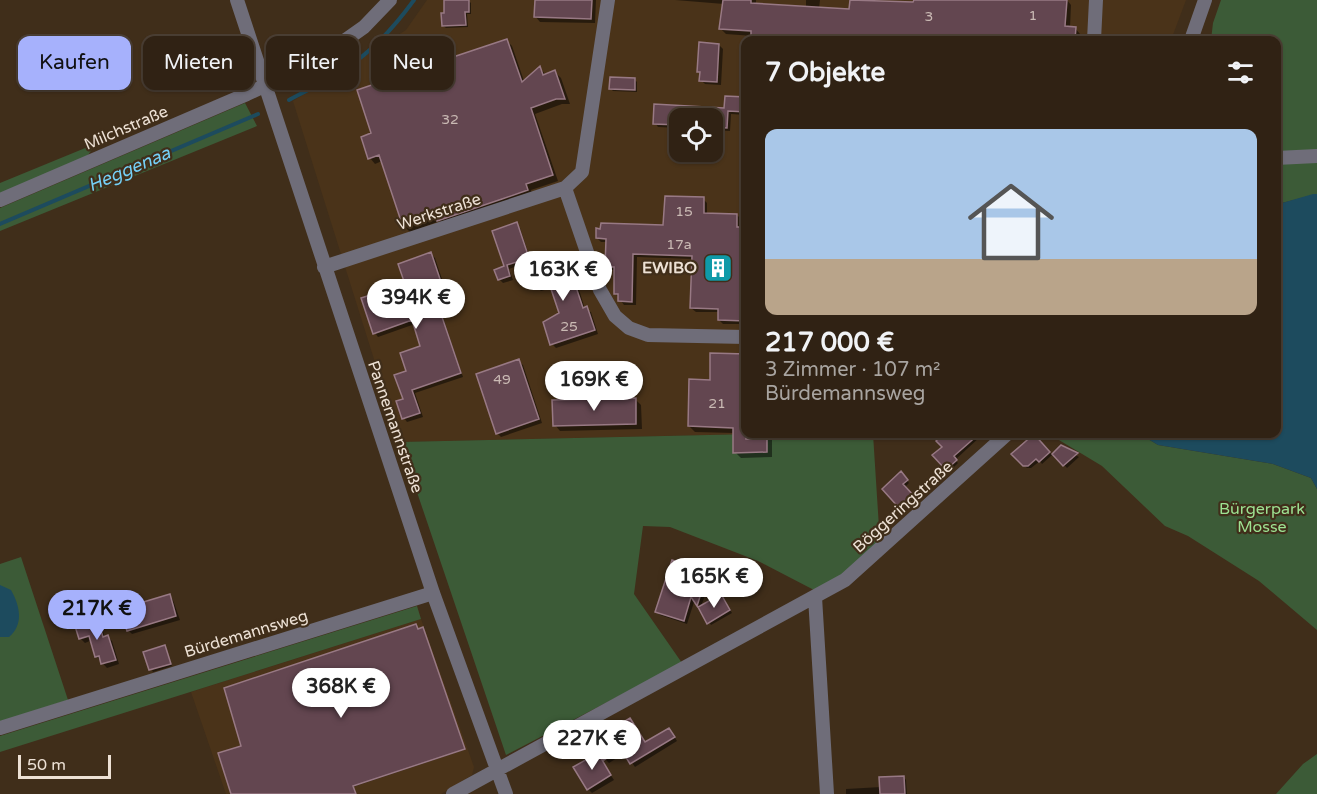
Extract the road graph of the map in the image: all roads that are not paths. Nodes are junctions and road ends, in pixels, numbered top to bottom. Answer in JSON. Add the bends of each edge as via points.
{"nodes":[{"id":1,"x":237,"y":0,"type":"edge"},
{"id":2,"x":390,"y":0,"type":"edge"},
{"id":3,"x":608,"y":0,"type":"edge"},
{"id":4,"x":1096,"y":0,"type":"edge"},
{"id":5,"x":1205,"y":0,"type":"edge"},
{"id":6,"x":353,"y":36,"type":"edge"},
{"id":7,"x":1094,"y":36,"type":"edge"},
{"id":8,"x":1192,"y":36,"type":"edge"},
{"id":9,"x":266,"y":86,"type":"joint"},
{"id":10,"x":267,"y":90,"type":"edge"},
{"id":11,"x":1317,"y":156,"type":"edge"},
{"id":12,"x":1281,"y":158,"type":"edge"},
{"id":13,"x":566,"y":188,"type":"junction"},
{"id":14,"x":0,"y":201,"type":"edge"},
{"id":15,"x":324,"y":267,"type":"junction"},
{"id":16,"x":741,"y":338,"type":"edge"},
{"id":17,"x":1003,"y":438,"type":"edge"},
{"id":18,"x":433,"y":593,"type":"junction"},
{"id":19,"x":815,"y":597,"type":"junction"},
{"id":20,"x":0,"y":729,"type":"edge"},
{"id":21,"x":497,"y":769,"type":"junction"},
{"id":22,"x":453,"y":794,"type":"edge"},
{"id":23,"x":506,"y":794,"type":"edge"},
{"id":24,"x":826,"y":794,"type":"edge"}],
"edges":[{"from":1,"to":9,"type":"street","name":"Pannemannstraße"},
{"from":2,"to":6,"type":"street","name":"Milchstraße"},
{"from":3,"to":13,"type":"street","via":[[582,172]]},
{"from":4,"to":7,"type":"street"},
{"from":5,"to":8,"type":"street"},
{"from":9,"to":14,"type":"street","name":"Milchstraße"},
{"from":10,"to":15,"type":"street","name":"Pannemannstraße"},
{"from":11,"to":12,"type":"street"},
{"from":13,"to":15,"type":"street","name":"Werkstraße"},
{"from":13,"to":16,"type":"street","via":[[600,290],[615,316],[629,328],[648,335]]},
{"from":15,"to":18,"type":"street","name":"Pannemannstraße"},
{"from":17,"to":19,"type":"street","name":"Böggeringstraße","via":[[845,580]]},
{"from":18,"to":20,"type":"street","name":"Bürdemannsweg"},
{"from":18,"to":21,"type":"street","name":"Pannemannstraße"},
{"from":19,"to":21,"type":"street","name":"Böggeringstraße"},
{"from":19,"to":24,"type":"street"},
{"from":21,"to":22,"type":"street","name":"Böggeringstraße"},
{"from":21,"to":23,"type":"street","name":"Pannemannstraße"}]}
